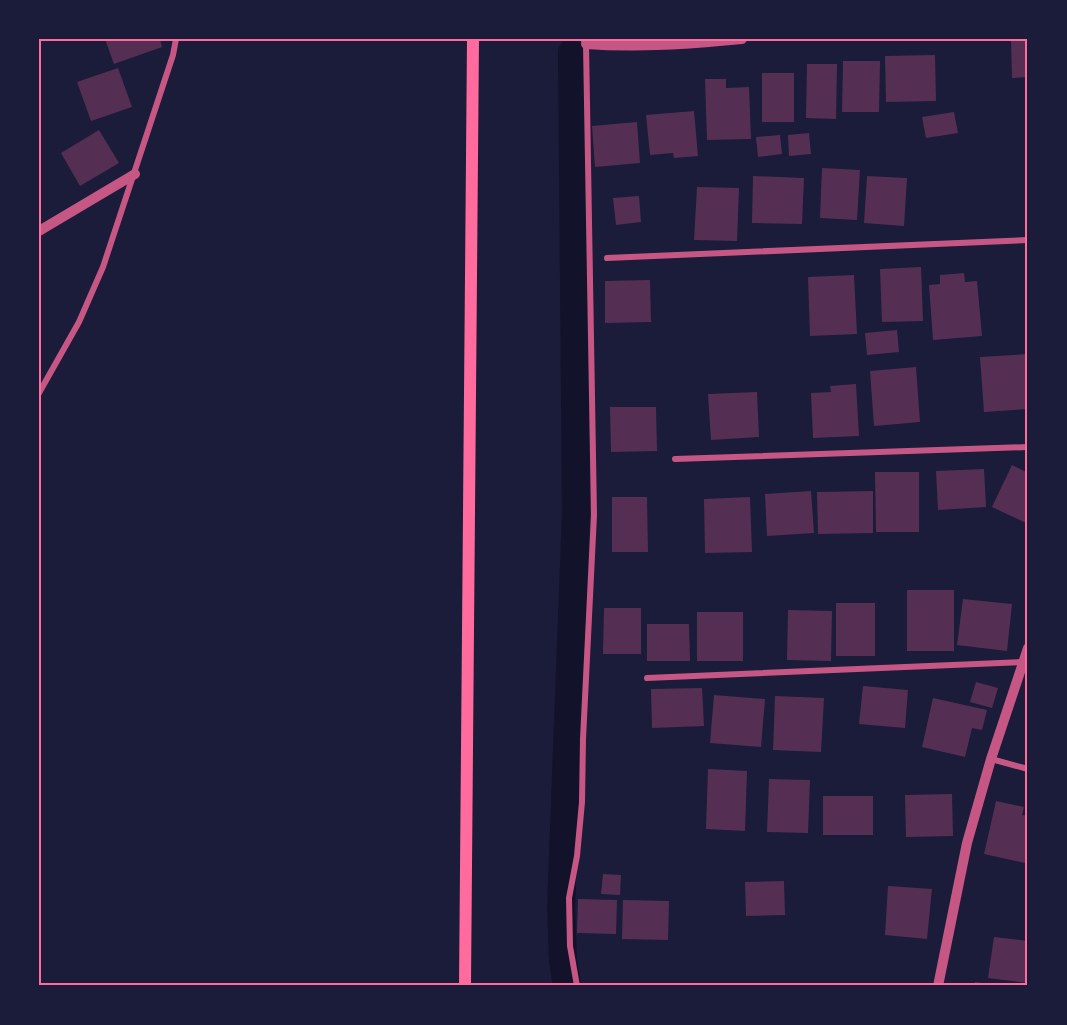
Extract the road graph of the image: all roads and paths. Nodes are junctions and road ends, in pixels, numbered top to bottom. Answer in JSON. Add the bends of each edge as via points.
{"nodes":[{"id":1,"x":176,"y":39,"type":"edge"},
{"id":2,"x":473,"y":39,"type":"edge"},
{"id":3,"x":742,"y":39,"type":"edge"},
{"id":4,"x":584,"y":42,"type":"edge"},
{"id":5,"x":135,"y":174,"type":"junction"},
{"id":6,"x":39,"y":231,"type":"edge"},
{"id":7,"x":1028,"y":240,"type":"edge"},
{"id":8,"x":607,"y":258,"type":"dead end"},
{"id":9,"x":39,"y":393,"type":"edge"},
{"id":10,"x":1028,"y":447,"type":"edge"},
{"id":11,"x":675,"y":459,"type":"dead end"},
{"id":12,"x":1028,"y":648,"type":"edge"},
{"id":13,"x":1023,"y":662,"type":"junction"},
{"id":14,"x":647,"y":678,"type":"dead end"},
{"id":15,"x":991,"y":759,"type":"junction"},
{"id":16,"x":1028,"y":769,"type":"edge"},
{"id":17,"x":465,"y":986,"type":"edge"},
{"id":18,"x":577,"y":986,"type":"edge"},
{"id":19,"x":938,"y":986,"type":"edge"}],
"edges":[{"from":1,"to":5,"type":"street"},
{"from":2,"to":17,"type":"main road"},
{"from":3,"to":4,"type":"street","via":[[627,48]]},
{"from":4,"to":18,"type":"street","via":[[594,515],[582,802],[569,898],[570,946]]},
{"from":5,"to":6,"type":"street"},
{"from":5,"to":9,"type":"street","via":[[80,322]]},
{"from":7,"to":8,"type":"street"},
{"from":10,"to":11,"type":"street"},
{"from":12,"to":13,"type":"street"},
{"from":13,"to":14,"type":"street"},
{"from":13,"to":15,"type":"street"},
{"from":15,"to":16,"type":"street"},
{"from":15,"to":19,"type":"street","via":[[968,843]]}]}
